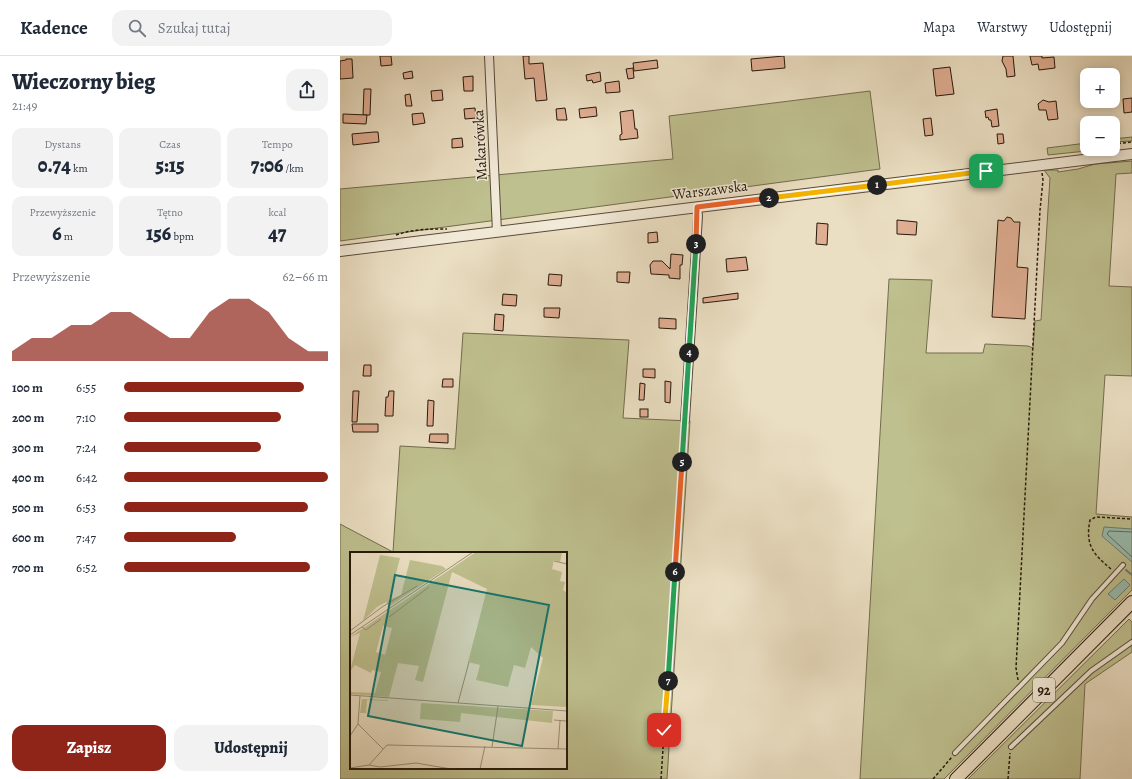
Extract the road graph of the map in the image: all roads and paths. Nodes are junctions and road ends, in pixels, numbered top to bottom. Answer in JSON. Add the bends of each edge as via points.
{"nodes":[{"id":1,"x":489,"y":56,"type":"edge"},
{"id":2,"x":1132,"y":142,"type":"edge"},
{"id":3,"x":1120,"y":143,"type":"edge"},
{"id":4,"x":1132,"y":154,"type":"edge"},
{"id":5,"x":1041,"y":165,"type":"junction"},
{"id":6,"x":697,"y":207,"type":"junction"},
{"id":7,"x":452,"y":228,"type":"dead end"},
{"id":8,"x":497,"y":232,"type":"junction"},
{"id":9,"x":392,"y":236,"type":"dead end"},
{"id":10,"x":340,"y":251,"type":"edge"},
{"id":11,"x":685,"y":420,"type":"joint"},
{"id":12,"x":1132,"y":519,"type":"edge"},
{"id":13,"x":1123,"y":565,"type":"dead end"},
{"id":14,"x":1116,"y":573,"type":"junction"},
{"id":15,"x":1132,"y":602,"type":"edge"},
{"id":16,"x":1132,"y":642,"type":"edge"},
{"id":17,"x":1019,"y":688,"type":"junction"},
{"id":18,"x":1011,"y":747,"type":"joint"},
{"id":19,"x":955,"y":753,"type":"joint"},
{"id":20,"x":661,"y":779,"type":"edge"},
{"id":21,"x":933,"y":779,"type":"edge"},
{"id":22,"x":956,"y":779,"type":"edge"},
{"id":23,"x":1008,"y":779,"type":"edge"}],
"edges":[{"from":1,"to":8,"type":"street","name":"Makarówka"},
{"from":2,"to":3,"type":"path"},
{"from":4,"to":5,"type":"street","name":"Warszawska"},
{"from":5,"to":6,"type":"street","name":"Warszawska"},
{"from":5,"to":17,"type":"path","via":[[1043,180],[1016,668]]},
{"from":6,"to":8,"type":"street","name":"Warszawska"},
{"from":6,"to":11,"type":"street"},
{"from":7,"to":9,"type":"path","via":[[412,230]]},
{"from":8,"to":10,"type":"street","name":"Warszawska"},
{"from":11,"to":20,"type":"path"},
{"from":12,"to":14,"type":"path","via":[[1096,517],[1090,520],[1088,541],[1092,552]]},
{"from":13,"to":14,"type":"lane"},
{"from":14,"to":17,"type":"lane","via":[[1092,599],[1062,643]]},
{"from":15,"to":22,"type":"main road","number":"92"},
{"from":16,"to":18,"type":"lane","via":[[1091,671]]},
{"from":17,"to":19,"type":"lane"},
{"from":18,"to":23,"type":"path"},
{"from":19,"to":21,"type":"path"}]}
